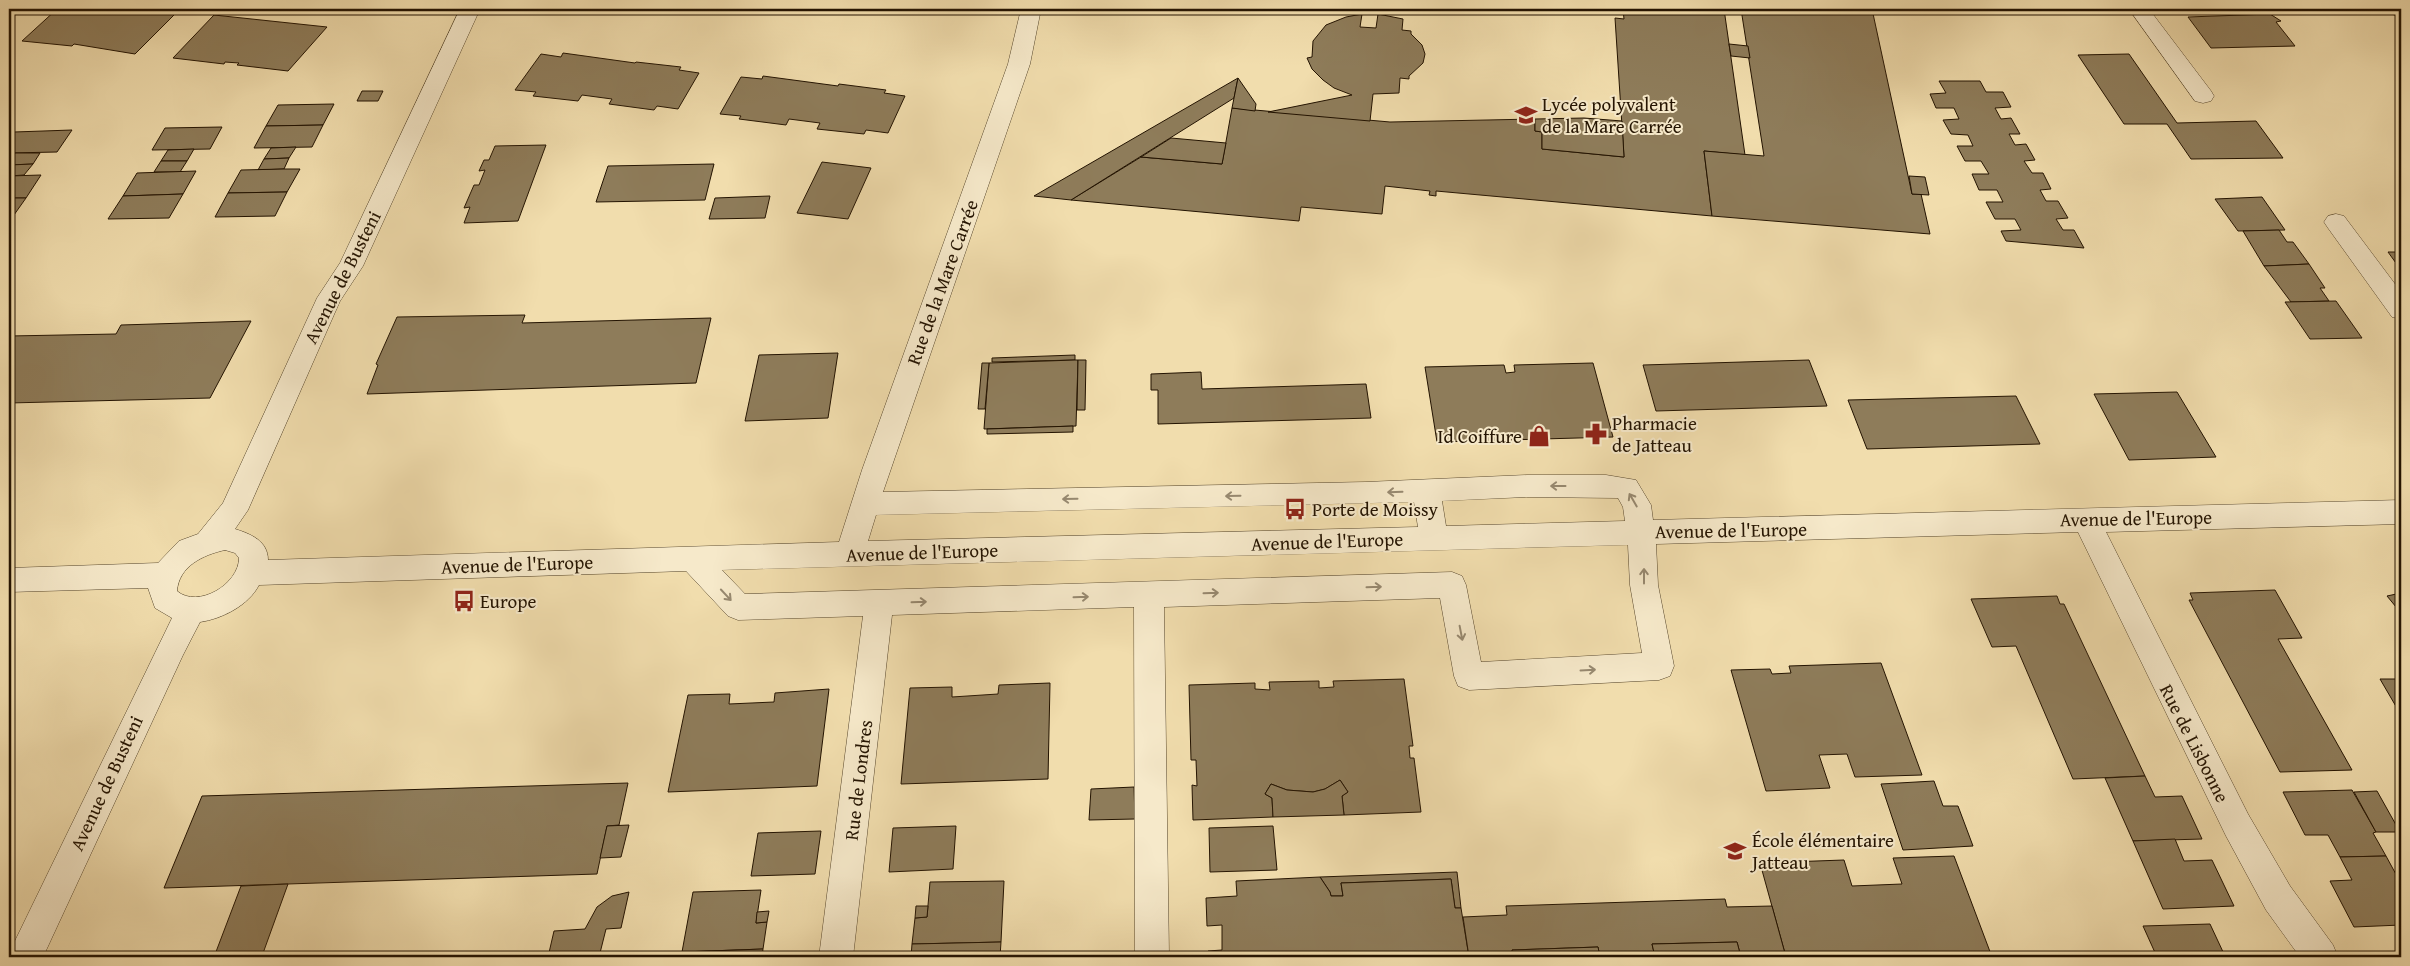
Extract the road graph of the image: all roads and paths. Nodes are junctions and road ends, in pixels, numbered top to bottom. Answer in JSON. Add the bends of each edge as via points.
{"nodes":[{"id":1,"x":470,"y":9,"type":"edge"},
{"id":2,"x":1031,"y":9,"type":"edge"},
{"id":3,"x":2139,"y":9,"type":"edge"},
{"id":4,"x":2203,"y":96,"type":"dead end"},
{"id":5,"x":2336,"y":222,"type":"dead end"},
{"id":6,"x":2401,"y":310,"type":"edge"},
{"id":7,"x":1426,"y":491,"type":"junction"},
{"id":8,"x":866,"y":504,"type":"junction"},
{"id":9,"x":2401,"y":512,"type":"edge"},
{"id":10,"x":2086,"y":519,"type":"junction"},
{"id":11,"x":1640,"y":532,"type":"junction"},
{"id":12,"x":1434,"y":538,"type":"junction"},
{"id":13,"x":208,"y":541,"type":"junction"},
{"id":14,"x":850,"y":554,"type":"junction"},
{"id":15,"x":693,"y":559,"type":"junction"},
{"id":16,"x":252,"y":573,"type":"junction"},
{"id":17,"x":165,"y":575,"type":"junction"},
{"id":18,"x":9,"y":580,"type":"edge"},
{"id":19,"x":1149,"y":595,"type":"junction"},
{"id":20,"x":879,"y":604,"type":"junction"},
{"id":21,"x":191,"y":611,"type":"junction"},
{"id":22,"x":25,"y":957,"type":"edge"},
{"id":23,"x":836,"y":957,"type":"edge"},
{"id":24,"x":1152,"y":957,"type":"edge"},
{"id":25,"x":2321,"y":957,"type":"edge"}],
"edges":[{"from":1,"to":13,"type":"street","name":"Avenue de Busteni","via":[[351,266],[329,298],[234,510]]},
{"from":2,"to":8,"type":"street","name":"Rue de la Mare Carrée","via":[[1019,64]]},
{"from":3,"to":4,"type":"street"},
{"from":5,"to":6,"type":"street"},
{"from":7,"to":8,"type":"street","one_way":true},
{"from":11,"to":7,"type":"street","one_way":true,"via":[[1637,506],[1626,488],[1537,486]]},
{"from":7,"to":12,"type":"street"},
{"from":8,"to":14,"type":"street","name":"Rue de la Mare Carrée"},
{"from":9,"to":10,"type":"street","name":"Avenue de l'Europe"},
{"from":10,"to":11,"type":"street","name":"Avenue de l'Europe"},
{"from":10,"to":25,"type":"street","name":"Rue de Lisbonne","via":[[2237,825],[2278,898]]},
{"from":11,"to":12,"type":"street","name":"Avenue de l'Europe"},
{"from":19,"to":11,"type":"street","one_way":true,"via":[[1452,585],[1469,676],[1659,666],[1644,585]]},
{"from":12,"to":14,"type":"street","name":"Avenue de l'Europe"},
{"from":13,"to":16,"type":"street","via":[[241,540],[251,548],[255,559]]},
{"from":13,"to":17,"type":"street","via":[[190,550]]},
{"from":14,"to":15,"type":"street","name":"Avenue de l'Europe"},
{"from":15,"to":16,"type":"street","name":"Avenue de l'Europe"},
{"from":15,"to":20,"type":"street","one_way":true,"via":[[738,607]]},
{"from":16,"to":21,"type":"street","via":[[242,588],[227,599],[209,608]]},
{"from":17,"to":18,"type":"street"},
{"from":17,"to":21,"type":"street","via":[[162,589],[166,601],[176,608]]},
{"from":20,"to":19,"type":"street","one_way":true},
{"from":19,"to":24,"type":"street"},
{"from":20,"to":23,"type":"street","name":"Rue de Londres"},
{"from":21,"to":22,"type":"street","name":"Avenue de Busteni","via":[[167,654]]}]}
